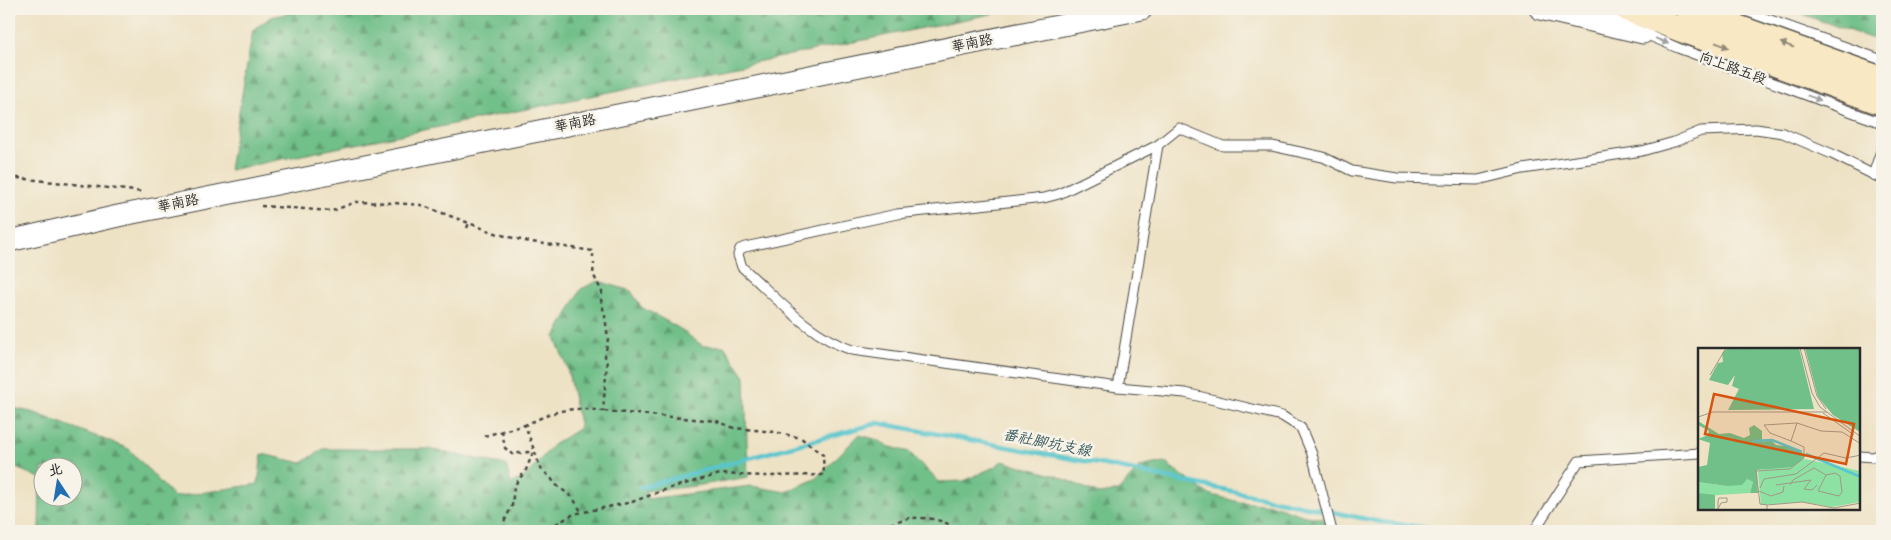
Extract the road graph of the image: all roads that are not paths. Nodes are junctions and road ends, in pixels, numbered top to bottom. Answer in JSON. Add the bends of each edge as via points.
{"nodes":[{"id":1,"x":1142,"y":9,"type":"edge"},
{"id":2,"x":1540,"y":9,"type":"edge"},
{"id":3,"x":1627,"y":9,"type":"edge"},
{"id":4,"x":1688,"y":9,"type":"edge"},
{"id":5,"x":1740,"y":9,"type":"edge"},
{"id":6,"x":1593,"y":12,"type":"dead end"},
{"id":7,"x":1643,"y":33,"type":"junction"},
{"id":8,"x":1882,"y":60,"type":"edge"},
{"id":9,"x":1882,"y":79,"type":"edge"},
{"id":10,"x":1882,"y":103,"type":"edge"},
{"id":11,"x":1882,"y":123,"type":"edge"},
{"id":12,"x":1158,"y":145,"type":"junction"},
{"id":13,"x":1882,"y":148,"type":"edge"},
{"id":14,"x":1873,"y":175,"type":"junction"},
{"id":15,"x":1882,"y":179,"type":"edge"},
{"id":16,"x":9,"y":241,"type":"edge"},
{"id":17,"x":1118,"y":387,"type":"junction"},
{"id":18,"x":1698,"y":453,"type":"edge"},
{"id":19,"x":1882,"y":454,"type":"edge"},
{"id":20,"x":1861,"y":456,"type":"edge"},
{"id":21,"x":1332,"y":531,"type":"edge"},
{"id":22,"x":1534,"y":531,"type":"edge"}],
"edges":[{"from":1,"to":16,"type":"street","name":"華南路","via":[[118,216]]},
{"from":2,"to":7,"type":"street"},
{"from":3,"to":10,"type":"main road","name":"向上路五段","one_way":true},
{"from":9,"to":4,"type":"main road","one_way":true},
{"from":5,"to":8,"type":"lane"},
{"from":6,"to":7,"type":"lane","name":"向上路五段"},
{"from":7,"to":11,"type":"lane","name":"向上路五段","one_way":true},
{"from":12,"to":14,"type":"lane","via":[[1179,128],[1223,146],[1272,146],[1323,157],[1352,171],[1397,178],[1478,180],[1523,169],[1642,151],[1701,130],[1756,129],[1784,133]]},
{"from":12,"to":17,"type":"lane"},
{"from":12,"to":17,"type":"lane","via":[[1059,194],[897,214],[745,247],[738,255],[742,267],[778,300],[825,339],[837,345]]},
{"from":13,"to":14,"type":"lane"},
{"from":14,"to":15,"type":"lane"},
{"from":17,"to":21,"type":"lane","via":[[1185,393],[1282,416],[1301,428],[1312,454]]},
{"from":18,"to":22,"type":"lane","via":[[1579,461]]},
{"from":19,"to":20,"type":"lane"}]}
